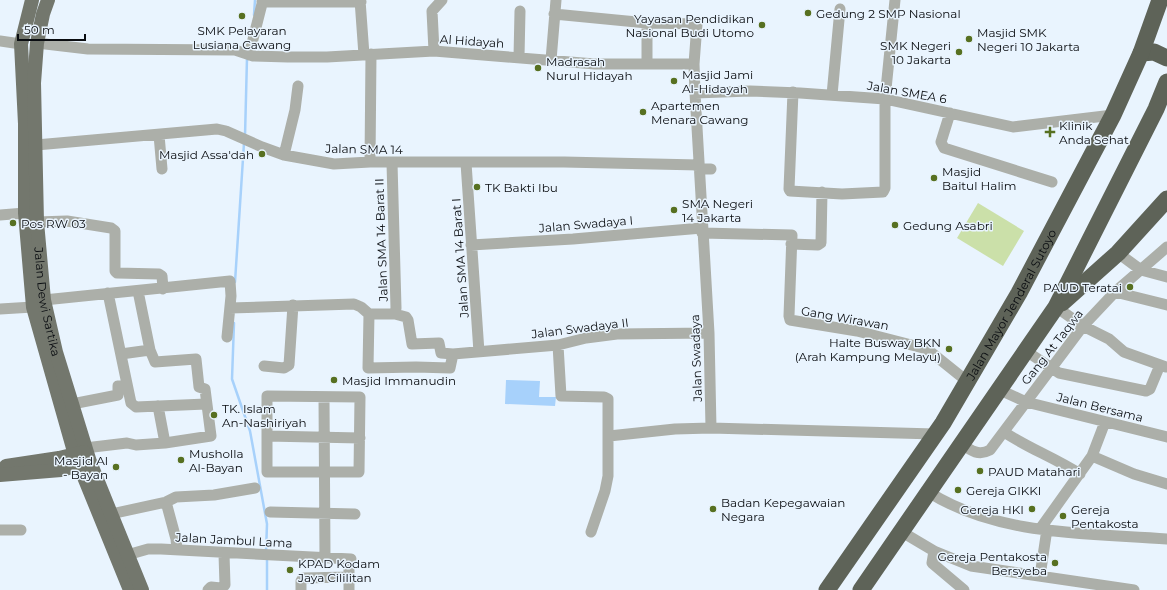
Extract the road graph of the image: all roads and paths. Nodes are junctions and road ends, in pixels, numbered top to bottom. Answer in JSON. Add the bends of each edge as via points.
{"nodes":[{"id":1,"x":32,"y":0,"type":"edge"},
{"id":2,"x":48,"y":0,"type":"edge"},
{"id":3,"x":442,"y":0,"type":"edge"},
{"id":4,"x":556,"y":0,"type":"edge"},
{"id":5,"x":895,"y":0,"type":"edge"},
{"id":6,"x":1160,"y":0,"type":"edge"},
{"id":7,"x":263,"y":1,"type":"edge"},
{"id":8,"x":360,"y":1,"type":"edge"},
{"id":9,"x":840,"y":9,"type":"dead end"},
{"id":10,"x":520,"y":11,"type":"dead end"},
{"id":11,"x":554,"y":14,"type":"junction"},
{"id":12,"x":647,"y":23,"type":"junction"},
{"id":13,"x":0,"y":41,"type":"edge"},
{"id":14,"x":37,"y":43,"type":"junction"},
{"id":15,"x":21,"y":44,"type":"junction"},
{"id":16,"x":434,"y":50,"type":"junction"},
{"id":17,"x":245,"y":53,"type":"junction"},
{"id":18,"x":1141,"y":53,"type":"junction"},
{"id":19,"x":367,"y":54,"type":"junction"},
{"id":20,"x":520,"y":57,"type":"junction"},
{"id":21,"x":1167,"y":58,"type":"edge"},
{"id":22,"x":551,"y":60,"type":"junction"},
{"id":23,"x":647,"y":64,"type":"junction"},
{"id":24,"x":694,"y":64,"type":"junction"},
{"id":25,"x":1167,"y":82,"type":"edge"},
{"id":26,"x":298,"y":86,"type":"dead end"},
{"id":27,"x":793,"y":92,"type":"junction"},
{"id":28,"x":695,"y":93,"type":"junction"},
{"id":29,"x":832,"y":95,"type":"junction"},
{"id":30,"x":1167,"y":95,"type":"edge"},
{"id":31,"x":885,"y":99,"type":"junction"},
{"id":32,"x":1156,"y":109,"type":"junction"},
{"id":33,"x":950,"y":113,"type":"junction"},
{"id":34,"x":1113,"y":115,"type":"junction"},
{"id":35,"x":159,"y":134,"type":"junction"},
{"id":36,"x":36,"y":145,"type":"junction"},
{"id":37,"x":284,"y":155,"type":"junction"},
{"id":38,"x":370,"y":162,"type":"junction"},
{"id":39,"x":392,"y":163,"type":"junction"},
{"id":40,"x":466,"y":163,"type":"junction"},
{"id":41,"x":699,"y":167,"type":"junction"},
{"id":42,"x":162,"y":169,"type":"dead end"},
{"id":43,"x":711,"y":169,"type":"dead end"},
{"id":44,"x":1052,"y":182,"type":"dead end"},
{"id":45,"x":822,"y":192,"type":"junction"},
{"id":46,"x":1167,"y":199,"type":"edge"},
{"id":47,"x":25,"y":213,"type":"junction"},
{"id":48,"x":0,"y":216,"type":"edge"},
{"id":49,"x":37,"y":222,"type":"junction"},
{"id":50,"x":702,"y":230,"type":"junction"},
{"id":51,"x":791,"y":240,"type":"junction"},
{"id":52,"x":472,"y":245,"type":"junction"},
{"id":53,"x":1167,"y":247,"type":"edge"},
{"id":54,"x":1118,"y":254,"type":"junction"},
{"id":55,"x":1141,"y":270,"type":"junction"},
{"id":56,"x":1167,"y":277,"type":"edge"},
{"id":57,"x":163,"y":289,"type":"junction"},
{"id":58,"x":138,"y":291,"type":"junction"},
{"id":59,"x":1115,"y":292,"type":"junction"},
{"id":60,"x":108,"y":293,"type":"junction"},
{"id":61,"x":39,"y":304,"type":"junction"},
{"id":62,"x":293,"y":305,"type":"junction"},
{"id":63,"x":1167,"y":305,"type":"edge"},
{"id":64,"x":1056,"y":307,"type":"junction"},
{"id":65,"x":233,"y":308,"type":"junction"},
{"id":66,"x":0,"y":309,"type":"edge"},
{"id":67,"x":369,"y":314,"type":"junction"},
{"id":68,"x":395,"y":314,"type":"junction"},
{"id":69,"x":1083,"y":326,"type":"junction"},
{"id":70,"x":709,"y":333,"type":"junction"},
{"id":71,"x":227,"y":337,"type":"dead end"},
{"id":72,"x":558,"y":345,"type":"junction"},
{"id":73,"x":150,"y":350,"type":"junction"},
{"id":74,"x":1026,"y":351,"type":"junction"},
{"id":75,"x":479,"y":352,"type":"junction"},
{"id":76,"x":121,"y":354,"type":"junction"},
{"id":77,"x":452,"y":354,"type":"junction"},
{"id":78,"x":264,"y":366,"type":"dead end"},
{"id":79,"x":1164,"y":366,"type":"edge"},
{"id":80,"x":1051,"y":369,"type":"junction"},
{"id":81,"x":968,"y":382,"type":"junction"},
{"id":82,"x":127,"y":385,"type":"junction"},
{"id":83,"x":1000,"y":390,"type":"junction"},
{"id":84,"x":324,"y":397,"type":"junction"},
{"id":85,"x":1026,"y":402,"type":"junction"},
{"id":86,"x":72,"y":404,"type":"junction"},
{"id":87,"x":206,"y":404,"type":"junction"},
{"id":88,"x":158,"y":406,"type":"junction"},
{"id":89,"x":1105,"y":422,"type":"junction"},
{"id":90,"x":711,"y":428,"type":"junction"},
{"id":91,"x":1004,"y":432,"type":"junction"},
{"id":92,"x":935,"y":434,"type":"junction"},
{"id":93,"x":267,"y":436,"type":"junction"},
{"id":94,"x":609,"y":436,"type":"junction"},
{"id":95,"x":1167,"y":437,"type":"edge"},
{"id":96,"x":324,"y":438,"type":"junction"},
{"id":97,"x":360,"y":438,"type":"junction"},
{"id":98,"x":165,"y":443,"type":"junction"},
{"id":99,"x":962,"y":444,"type":"junction"},
{"id":100,"x":83,"y":456,"type":"junction"},
{"id":101,"x":1092,"y":456,"type":"junction"},
{"id":102,"x":0,"y":467,"type":"edge"},
{"id":103,"x":324,"y":472,"type":"junction"},
{"id":104,"x":1080,"y":474,"type":"junction"},
{"id":105,"x":0,"y":475,"type":"edge"},
{"id":106,"x":1167,"y":484,"type":"edge"},
{"id":107,"x":255,"y":488,"type":"dead end"},
{"id":108,"x":930,"y":493,"type":"junction"},
{"id":109,"x":166,"y":502,"type":"junction"},
{"id":110,"x":270,"y":512,"type":"dead end"},
{"id":111,"x":111,"y":514,"type":"junction"},
{"id":112,"x":325,"y":514,"type":"junction"},
{"id":113,"x":355,"y":514,"type":"dead end"},
{"id":114,"x":1044,"y":529,"type":"junction"},
{"id":115,"x":0,"y":530,"type":"edge"},
{"id":116,"x":21,"y":530,"type":"dead end"},
{"id":117,"x":591,"y":532,"type":"dead end"},
{"id":118,"x":902,"y":532,"type":"junction"},
{"id":119,"x":1167,"y":539,"type":"edge"},
{"id":120,"x":177,"y":550,"type":"junction"},
{"id":121,"x":934,"y":551,"type":"junction"},
{"id":122,"x":224,"y":554,"type":"junction"},
{"id":123,"x":122,"y":556,"type":"junction"},
{"id":124,"x":325,"y":557,"type":"junction"},
{"id":125,"x":1040,"y":576,"type":"junction"},
{"id":126,"x":349,"y":577,"type":"junction"},
{"id":127,"x":130,"y":590,"type":"edge"},
{"id":128,"x":142,"y":590,"type":"edge"},
{"id":129,"x":208,"y":590,"type":"edge"},
{"id":130,"x":301,"y":590,"type":"edge"},
{"id":131,"x":349,"y":590,"type":"edge"},
{"id":132,"x":827,"y":590,"type":"edge"},
{"id":133,"x":861,"y":590,"type":"edge"},
{"id":134,"x":964,"y":590,"type":"edge"},
{"id":135,"x":1134,"y":590,"type":"edge"}],
"edges":[{"from":1,"to":15,"type":"main road","name":"Jalan Dewi Sartika"},
{"from":2,"to":14,"type":"main road","name":"Jalan Dewi Sartika"},
{"from":3,"to":16,"type":"street","via":[[432,11]]},
{"from":4,"to":11,"type":"street"},
{"from":5,"to":31,"type":"street"},
{"from":6,"to":18,"type":"highway","name":"Jalan Mayor Jenderal Sutoyo"},
{"from":7,"to":8,"type":"street"},
{"from":7,"to":17,"type":"street"},
{"from":8,"to":19,"type":"street"},
{"from":9,"to":29,"type":"street"},
{"from":10,"to":20,"type":"street"},
{"from":11,"to":12,"type":"street"},
{"from":11,"to":22,"type":"street"},
{"from":12,"to":23,"type":"street"},
{"from":12,"to":24,"type":"street","name":"Jalan Swadaya","via":[[696,23]]},
{"from":13,"to":15,"type":"street"},
{"from":14,"to":17,"type":"street","name":"Al Hidayah","via":[[88,49]]},
{"from":14,"to":36,"type":"main road","name":"Jalan Dewi Sartika","via":[[34,83]]},
{"from":15,"to":47,"type":"main road","name":"Jalan Dewi Sartika"},
{"from":16,"to":19,"type":"street","name":"Al Hidayah"},
{"from":16,"to":20,"type":"street","name":"Al Hidayah"},
{"from":17,"to":19,"type":"street","name":"Al Hidayah","via":[[288,57]]},
{"from":18,"to":21,"type":"highway","via":[[1154,52]]},
{"from":18,"to":34,"type":"highway","name":"Jalan Mayor Jenderal Sutoyo"},
{"from":19,"to":38,"type":"street"},
{"from":20,"to":22,"type":"street","name":"Al Hidayah"},
{"from":22,"to":23,"type":"street","name":"Al Hidayah","via":[[595,64]]},
{"from":23,"to":24,"type":"street","name":"Al Hidayah"},
{"from":24,"to":28,"type":"street","name":"Jalan Swadaya"},
{"from":25,"to":32,"type":"highway"},
{"from":26,"to":37,"type":"street"},
{"from":27,"to":28,"type":"street","name":"Jalan SMEA 6"},
{"from":27,"to":29,"type":"street","name":"Jalan SMEA 6"},
{"from":27,"to":45,"type":"street","via":[[789,189]]},
{"from":28,"to":41,"type":"street","name":"Jalan Swadaya"},
{"from":29,"to":31,"type":"street","name":"Jalan SMEA 6"},
{"from":30,"to":32,"type":"highway"},
{"from":31,"to":33,"type":"street","name":"Jalan SMEA 6"},
{"from":31,"to":45,"type":"street","via":[[883,192]]},
{"from":32,"to":64,"type":"highway"},
{"from":33,"to":34,"type":"street","name":"Jalan SMEA 6","via":[[1013,128]]},
{"from":33,"to":44,"type":"street","via":[[941,142],[944,148]]},
{"from":34,"to":81,"type":"highway","name":"Jalan Mayor Jenderal Sutoyo","via":[[1019,293]]},
{"from":35,"to":36,"type":"street","name":"Jalan SMA 14"},
{"from":35,"to":37,"type":"street","name":"Jalan SMA 14","via":[[217,129]]},
{"from":35,"to":42,"type":"street"},
{"from":36,"to":49,"type":"main road","name":"Jalan Dewi Sartika"},
{"from":37,"to":38,"type":"street","name":"Jalan SMA 14","via":[[334,164]]},
{"from":38,"to":39,"type":"street","name":"Jalan SMA 14"},
{"from":39,"to":40,"type":"street","name":"Jalan SMA 14"},
{"from":39,"to":68,"type":"street","name":"Jalan SMA 14 Barat II"},
{"from":40,"to":41,"type":"street","name":"Jalan SMA 14","via":[[564,162]]},
{"from":40,"to":52,"type":"street","name":"Jalan SMA 14 Barat I"},
{"from":41,"to":43,"type":"street","name":"Jalan SMA 14"},
{"from":41,"to":50,"type":"street","name":"Jalan Swadaya"},
{"from":45,"to":51,"type":"street","name":"Jalan Swadaya I","via":[[820,243],[818,245]]},
{"from":46,"to":54,"type":"highway"},
{"from":47,"to":48,"type":"street"},
{"from":47,"to":61,"type":"main road","name":"Jalan Dewi Sartika"},
{"from":49,"to":57,"type":"street","via":[[67,221],[115,230],[115,272],[159,274],[162,276]]},
{"from":49,"to":61,"type":"main road","name":"Jalan Dewi Sartika"},
{"from":50,"to":51,"type":"street","name":"Jalan Swadaya I"},
{"from":50,"to":52,"type":"street","name":"Jalan Swadaya I"},
{"from":50,"to":70,"type":"street","name":"Jalan Swadaya"},
{"from":51,"to":81,"type":"street","name":"Gang Wirawan","via":[[790,320],[857,331],[927,349]]},
{"from":52,"to":75,"type":"street","name":"Jalan SMA 14 Barat I"},
{"from":53,"to":55,"type":"street","name":"Gang At Taqwa"},
{"from":54,"to":55,"type":"street"},
{"from":54,"to":64,"type":"highway"},
{"from":55,"to":56,"type":"street"},
{"from":55,"to":59,"type":"street","name":"Gang At Taqwa"},
{"from":57,"to":58,"type":"street"},
{"from":57,"to":65,"type":"street","via":[[230,281]]},
{"from":58,"to":60,"type":"street"},
{"from":58,"to":73,"type":"street"},
{"from":59,"to":63,"type":"street"},
{"from":59,"to":69,"type":"street","name":"Gang At Taqwa"},
{"from":60,"to":61,"type":"street"},
{"from":60,"to":76,"type":"street"},
{"from":61,"to":66,"type":"street"},
{"from":61,"to":86,"type":"main road","name":"Jalan Dewi Sartika"},
{"from":61,"to":100,"type":"main road","name":"Jalan Dewi Sartika"},
{"from":62,"to":65,"type":"street","name":"Jalan SMA 14 Barat II"},
{"from":62,"to":67,"type":"street","name":"Jalan SMA 14 Barat II","via":[[354,304]]},
{"from":62,"to":78,"type":"street","via":[[289,365],[284,368]]},
{"from":64,"to":69,"type":"street"},
{"from":64,"to":74,"type":"highway"},
{"from":65,"to":71,"type":"street"},
{"from":67,"to":68,"type":"street","name":"Jalan SMA 14 Barat II"},
{"from":67,"to":77,"type":"street","name":"Jalan SMA 14 Barat II","via":[[368,368],[450,368]]},
{"from":68,"to":77,"type":"street","via":[[408,320],[412,344],[439,342],[441,353]]},
{"from":69,"to":79,"type":"street","via":[[1109,339],[1129,355]]},
{"from":69,"to":80,"type":"street","name":"Gang At Taqwa"},
{"from":70,"to":72,"type":"street","name":"Jalan Swadaya II","via":[[617,334]]},
{"from":70,"to":90,"type":"street","name":"Jalan Swadaya"},
{"from":72,"to":75,"type":"street","name":"Jalan Swadaya II"},
{"from":72,"to":94,"type":"street","via":[[560,396],[606,397]]},
{"from":73,"to":76,"type":"street"},
{"from":73,"to":87,"type":"street","via":[[156,362],[196,359],[199,387],[205,389]]},
{"from":74,"to":80,"type":"street"},
{"from":74,"to":83,"type":"highway"},
{"from":75,"to":77,"type":"street"},
{"from":76,"to":82,"type":"street"},
{"from":79,"to":80,"type":"street","via":[[1150,389],[1146,391],[1059,373]]},
{"from":80,"to":85,"type":"street","name":"Gang At Taqwa"},
{"from":81,"to":92,"type":"highway","name":"Jalan Mayor Jenderal Sutoyo"},
{"from":82,"to":86,"type":"street","via":[[118,386],[118,395]]},
{"from":82,"to":88,"type":"street","via":[[131,403],[136,407]]},
{"from":83,"to":85,"type":"street","name":"Jalan Bersama"},
{"from":83,"to":99,"type":"highway"},
{"from":84,"to":93,"type":"street","via":[[267,396]]},
{"from":84,"to":96,"type":"street"},
{"from":84,"to":97,"type":"street","via":[[360,397]]},
{"from":85,"to":89,"type":"street","name":"Jalan Bersama"},
{"from":85,"to":91,"type":"street","name":"Gang At Taqwa"},
{"from":86,"to":100,"type":"main road","name":"Jalan Dewi Sartika"},
{"from":87,"to":88,"type":"street"},
{"from":87,"to":98,"type":"street","via":[[211,437]]},
{"from":88,"to":98,"type":"street"},
{"from":89,"to":95,"type":"street","name":"Jalan Bersama"},
{"from":89,"to":101,"type":"street"},
{"from":90,"to":92,"type":"street"},
{"from":90,"to":94,"type":"street"},
{"from":91,"to":99,"type":"street","name":"Gang At Taqwa","via":[[986,452],[974,452]]},
{"from":91,"to":104,"type":"street"},
{"from":92,"to":132,"type":"highway","name":"Jalan Mayor Jenderal Sutoyo"},
{"from":93,"to":96,"type":"street"},
{"from":93,"to":103,"type":"street","via":[[267,472]]},
{"from":94,"to":117,"type":"street","via":[[608,476]]},
{"from":96,"to":97,"type":"street"},
{"from":96,"to":103,"type":"street"},
{"from":97,"to":103,"type":"street","via":[[359,472]]},
{"from":98,"to":100,"type":"street","via":[[127,443]]},
{"from":99,"to":108,"type":"highway"},
{"from":100,"to":102,"type":"main road"},
{"from":100,"to":105,"type":"main road","via":[[61,470]]},
{"from":100,"to":111,"type":"main road","name":"Jalan Dewi Sartika"},
{"from":100,"to":123,"type":"main road","name":"Jalan Dewi Sartika"},
{"from":101,"to":104,"type":"street"},
{"from":101,"to":106,"type":"street","via":[[1134,474]]},
{"from":103,"to":112,"type":"street"},
{"from":104,"to":114,"type":"street"},
{"from":107,"to":109,"type":"street","via":[[214,495],[176,497]]},
{"from":108,"to":114,"type":"street","via":[[974,516]]},
{"from":108,"to":118,"type":"highway"},
{"from":109,"to":111,"type":"street"},
{"from":109,"to":120,"type":"street"},
{"from":110,"to":112,"type":"street"},
{"from":111,"to":123,"type":"main road","name":"Jalan Dewi Sartika"},
{"from":112,"to":113,"type":"street"},
{"from":112,"to":124,"type":"street"},
{"from":114,"to":119,"type":"street"},
{"from":114,"to":125,"type":"street"},
{"from":115,"to":116,"type":"street"},
{"from":118,"to":121,"type":"street"},
{"from":118,"to":133,"type":"highway"},
{"from":120,"to":122,"type":"street","name":"Jalan Jambul Lama"},
{"from":120,"to":123,"type":"street","name":"Jalan Jambul Lama","via":[[148,549]]},
{"from":121,"to":125,"type":"street","via":[[971,566]]},
{"from":121,"to":134,"type":"street","via":[[932,563]]},
{"from":122,"to":124,"type":"street","name":"Jalan Jambul Lama"},
{"from":122,"to":129,"type":"street","via":[[225,585],[221,588],[211,587]]},
{"from":123,"to":127,"type":"main road","name":"Jalan Dewi Sartika"},
{"from":123,"to":128,"type":"main road","name":"Jalan Dewi Sartika"},
{"from":124,"to":126,"type":"street","name":"Jalan Jambul Lama","via":[[351,559]]},
{"from":125,"to":135,"type":"street"},
{"from":126,"to":130,"type":"street","via":[[303,578]]},
{"from":126,"to":131,"type":"street"}]}
